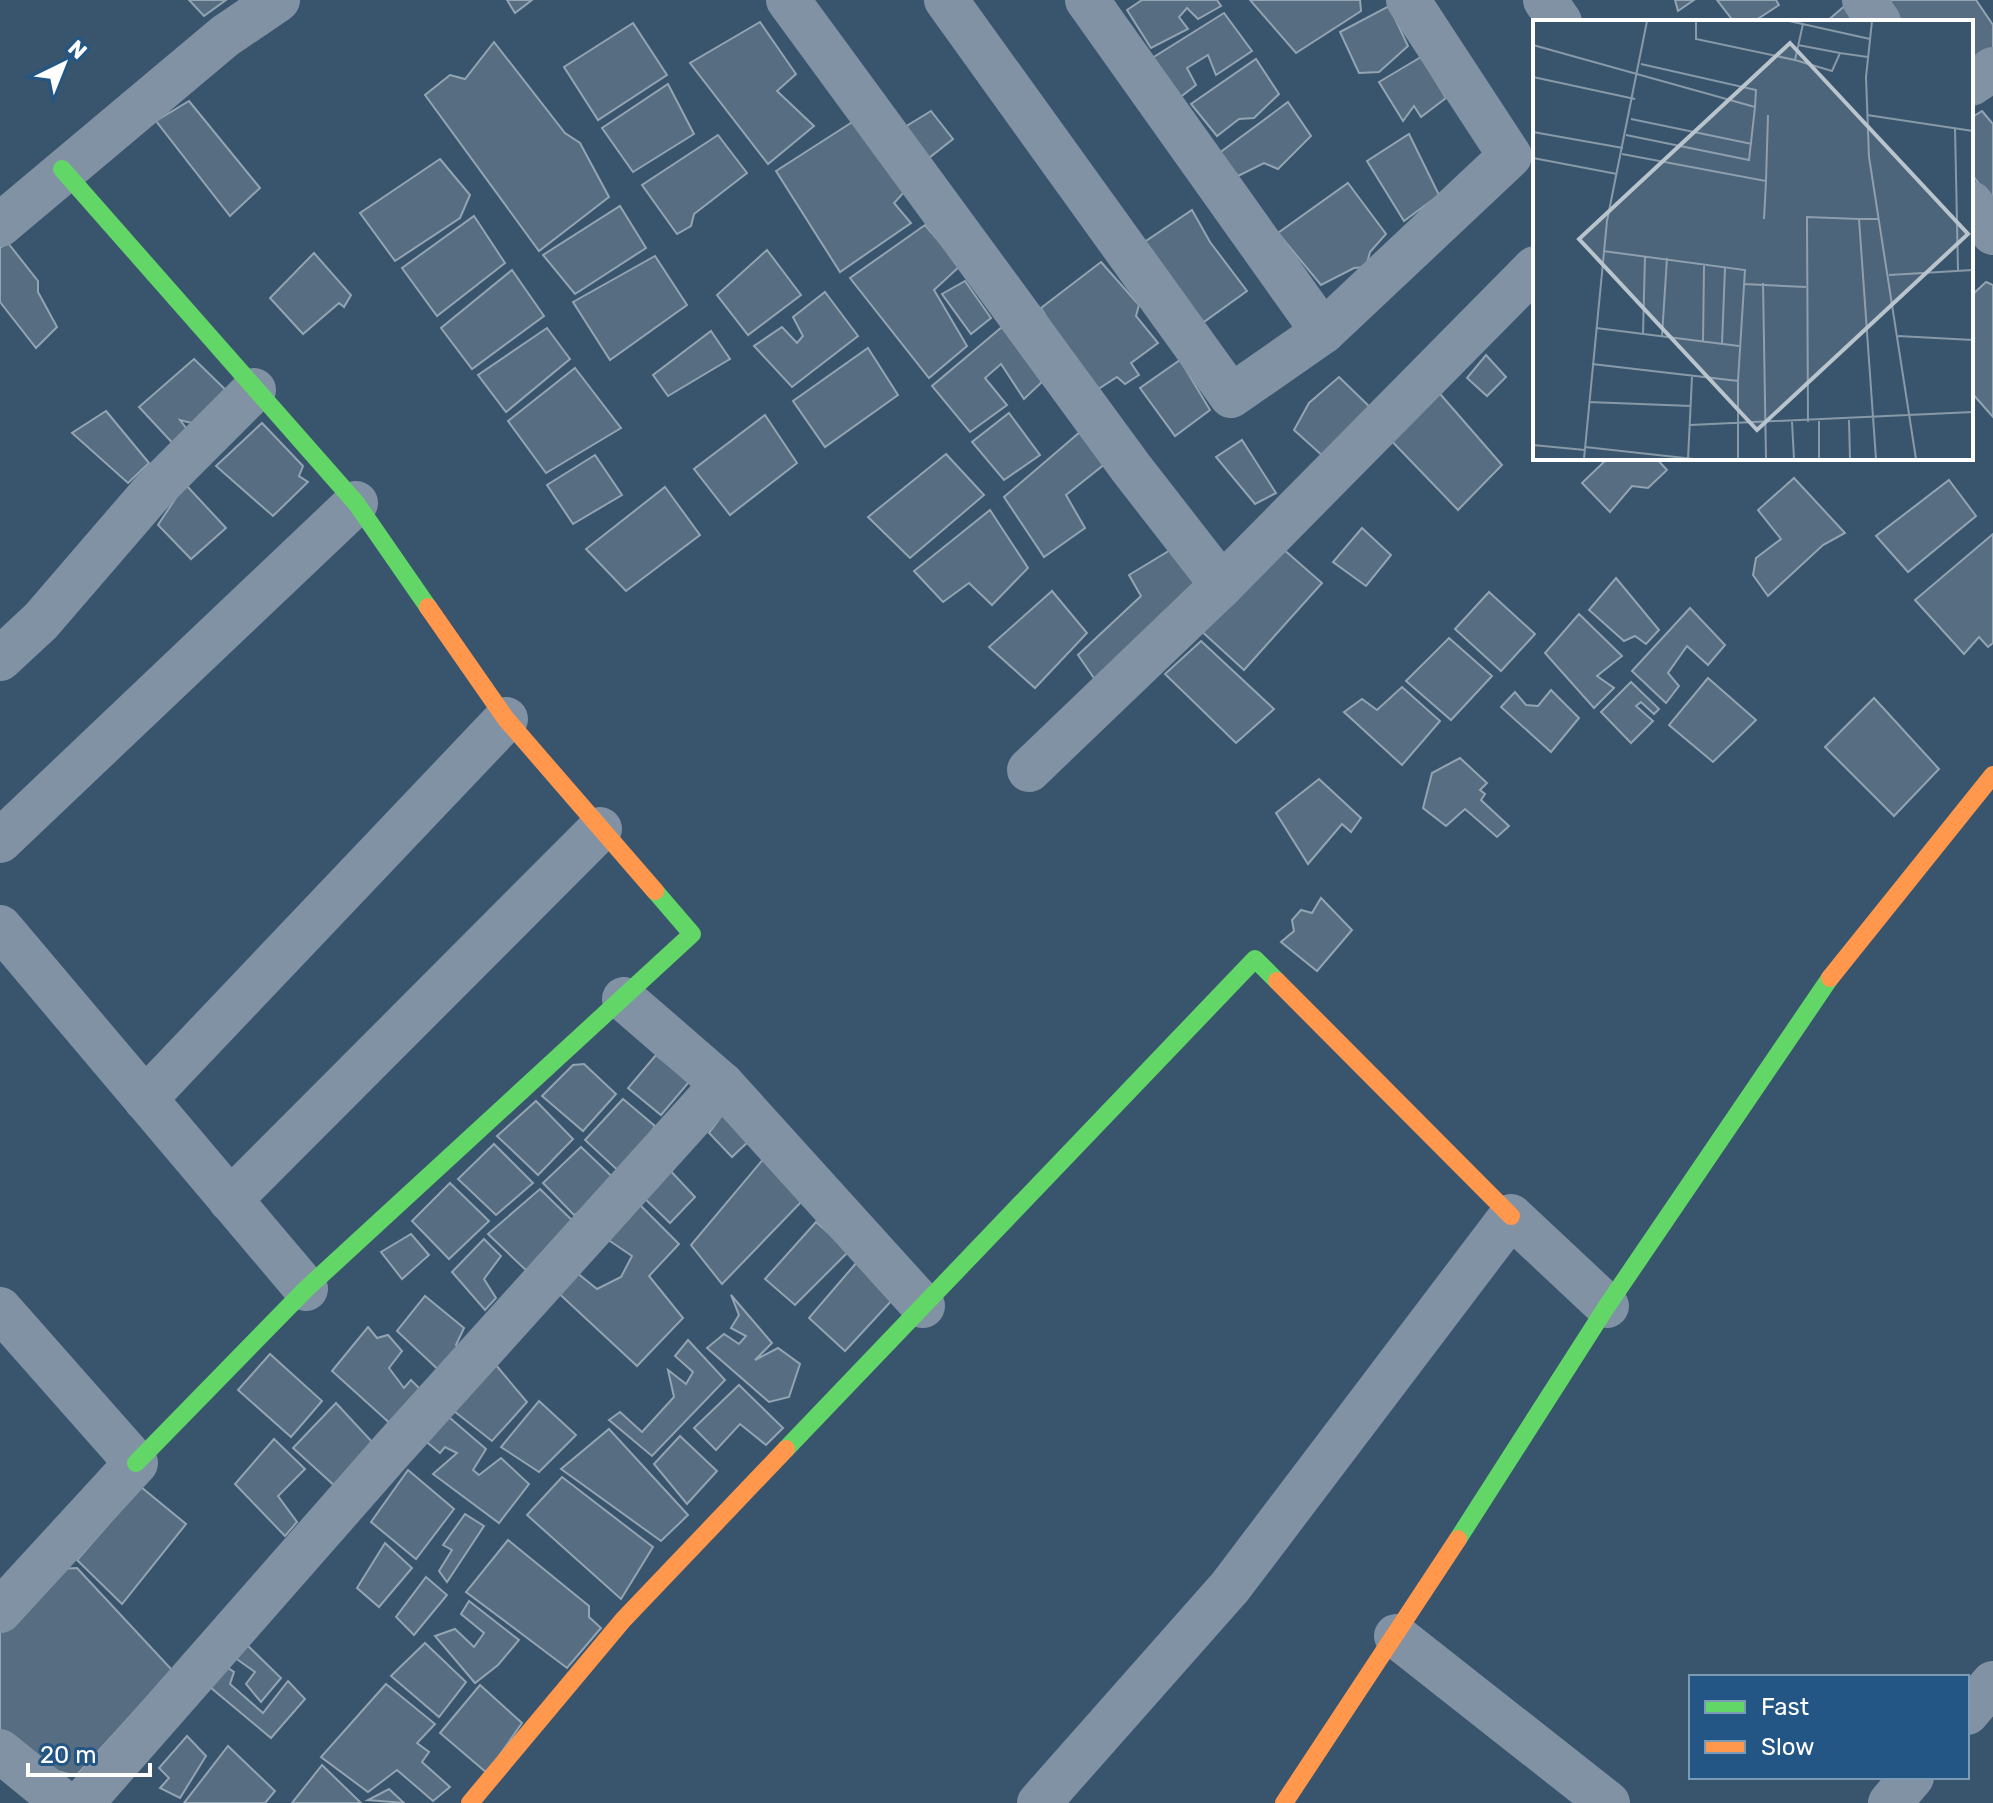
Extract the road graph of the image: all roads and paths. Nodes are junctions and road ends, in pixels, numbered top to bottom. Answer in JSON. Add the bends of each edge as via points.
{"nodes":[{"id":1,"x":278,"y":0,"type":"edge"},
{"id":2,"x":788,"y":0,"type":"edge"},
{"id":3,"x":946,"y":0,"type":"edge"},
{"id":4,"x":1087,"y":0,"type":"edge"},
{"id":5,"x":1408,"y":0,"type":"edge"},
{"id":6,"x":1545,"y":0,"type":"edge"},
{"id":7,"x":1864,"y":0,"type":"edge"},
{"id":8,"x":1559,"y":20,"type":"edge"},
{"id":9,"x":1878,"y":20,"type":"edge"},
{"id":10,"x":1993,"y":69,"type":"edge"},
{"id":11,"x":1973,"y":83,"type":"edge"},
{"id":12,"x":1523,"y":145,"type":"edge"},
{"id":13,"x":62,"y":169,"type":"junction"},
{"id":14,"x":1973,"y":206,"type":"edge"},
{"id":15,"x":0,"y":225,"type":"edge"},
{"id":16,"x":1993,"y":233,"type":"edge"},
{"id":17,"x":1533,"y":270,"type":"edge"},
{"id":18,"x":1323,"y":332,"type":"junction"},
{"id":19,"x":254,"y":390,"type":"junction"},
{"id":20,"x":356,"y":503,"type":"junction"},
{"id":21,"x":1222,"y":585,"type":"junction"},
{"id":22,"x":0,"y":659,"type":"edge"},
{"id":23,"x":506,"y":719,"type":"junction"},
{"id":24,"x":1029,"y":770,"type":"dead end"},
{"id":25,"x":1993,"y":775,"type":"edge"},
{"id":26,"x":600,"y":829,"type":"junction"},
{"id":27,"x":0,"y":841,"type":"edge"},
{"id":28,"x":0,"y":927,"type":"edge"},
{"id":29,"x":624,"y":999,"type":"junction"},
{"id":30,"x":722,"y":1084,"type":"junction"},
{"id":31,"x":145,"y":1099,"type":"junction"},
{"id":32,"x":230,"y":1200,"type":"junction"},
{"id":33,"x":1511,"y":1216,"type":"junction"},
{"id":34,"x":306,"y":1289,"type":"junction"},
{"id":35,"x":923,"y":1306,"type":"junction"},
{"id":36,"x":1607,"y":1306,"type":"junction"},
{"id":37,"x":0,"y":1309,"type":"edge"},
{"id":38,"x":136,"y":1463,"type":"junction"},
{"id":39,"x":0,"y":1611,"type":"edge"},
{"id":40,"x":1396,"y":1636,"type":"junction"},
{"id":41,"x":0,"y":1751,"type":"edge"},
{"id":42,"x":1910,"y":1779,"type":"edge"},
{"id":43,"x":64,"y":1803,"type":"edge"},
{"id":44,"x":82,"y":1803,"type":"edge"},
{"id":45,"x":470,"y":1803,"type":"edge"},
{"id":46,"x":1039,"y":1803,"type":"edge"},
{"id":47,"x":1284,"y":1803,"type":"edge"},
{"id":48,"x":1608,"y":1803,"type":"edge"},
{"id":49,"x":1890,"y":1803,"type":"edge"}],
"edges":[{"from":1,"to":13,"type":"street","via":[[225,36]]},
{"from":2,"to":21,"type":"street"},
{"from":3,"to":18,"type":"street","via":[[1231,396]]},
{"from":4,"to":18,"type":"street"},
{"from":5,"to":12,"type":"street"},
{"from":6,"to":8,"type":"street"},
{"from":7,"to":9,"type":"street"},
{"from":10,"to":11,"type":"street"},
{"from":12,"to":18,"type":"street"},
{"from":13,"to":15,"type":"street"},
{"from":13,"to":19,"type":"street"},
{"from":14,"to":16,"type":"street"},
{"from":17,"to":21,"type":"street"},
{"from":19,"to":20,"type":"street"},
{"from":19,"to":22,"type":"street","via":[[153,491],[41,621]]},
{"from":20,"to":23,"type":"street"},
{"from":20,"to":27,"type":"street"},
{"from":21,"to":24,"type":"street"},
{"from":23,"to":26,"type":"street"},
{"from":23,"to":31,"type":"street"},
{"from":25,"to":36,"type":"street","via":[[1849,950]]},
{"from":26,"to":29,"type":"street","via":[[692,934]]},
{"from":26,"to":32,"type":"street"},
{"from":28,"to":31,"type":"street"},
{"from":29,"to":30,"type":"street"},
{"from":29,"to":34,"type":"street"},
{"from":30,"to":35,"type":"street"},
{"from":30,"to":44,"type":"street"},
{"from":31,"to":32,"type":"street"},
{"from":32,"to":34,"type":"street"},
{"from":33,"to":35,"type":"street","via":[[1255,959]]},
{"from":33,"to":36,"type":"street"},
{"from":33,"to":46,"type":"street","via":[[1230,1587]]},
{"from":34,"to":38,"type":"street"},
{"from":35,"to":45,"type":"street","via":[[623,1620]]},
{"from":36,"to":40,"type":"street"},
{"from":37,"to":38,"type":"street"},
{"from":38,"to":39,"type":"street"},
{"from":40,"to":47,"type":"street"},
{"from":40,"to":48,"type":"street"},
{"from":41,"to":43,"type":"street"},
{"from":42,"to":49,"type":"street"}]}
